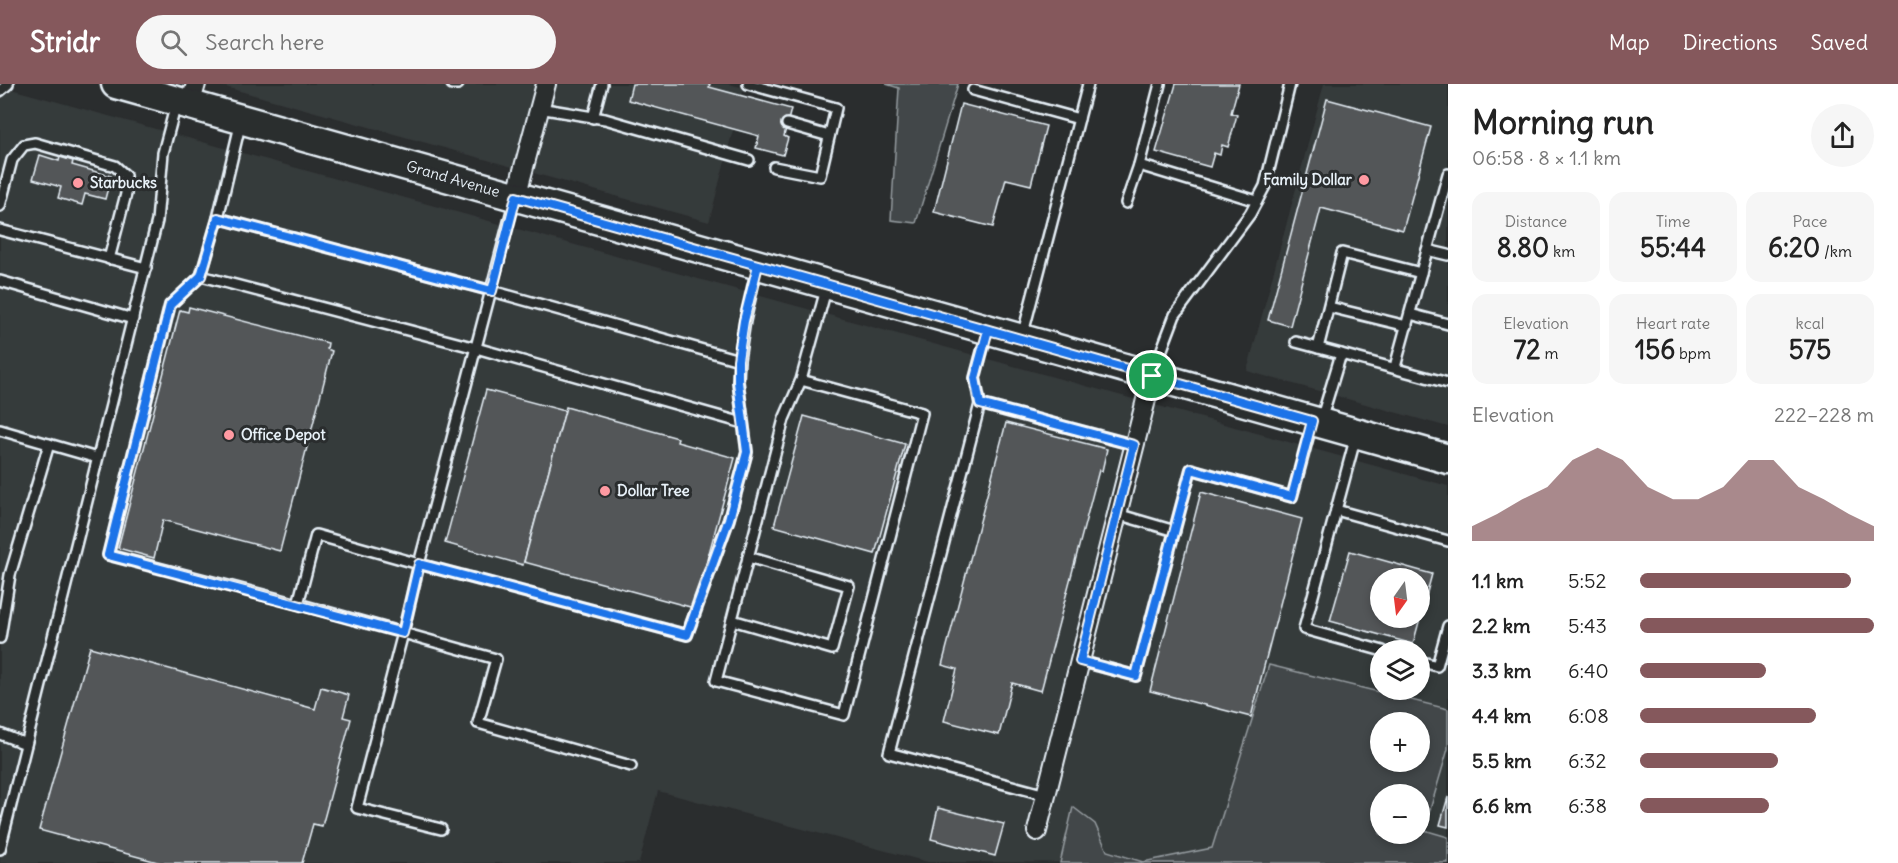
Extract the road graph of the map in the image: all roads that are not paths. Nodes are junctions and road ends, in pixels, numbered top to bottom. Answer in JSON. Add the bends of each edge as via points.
{"nodes":[{"id":1,"x":8,"y":84,"type":"edge"},
{"id":2,"x":116,"y":84,"type":"edge"},
{"id":3,"x":452,"y":84,"type":"edge"},
{"id":4,"x":458,"y":84,"type":"edge"},
{"id":5,"x":546,"y":84,"type":"edge"},
{"id":6,"x":602,"y":84,"type":"edge"},
{"id":7,"x":748,"y":84,"type":"edge"},
{"id":8,"x":1088,"y":84,"type":"edge"},
{"id":9,"x":1160,"y":84,"type":"edge"},
{"id":10,"x":1290,"y":84,"type":"edge"},
{"id":11,"x":973,"y":90,"type":"dead end"},
{"id":12,"x":0,"y":91,"type":"edge"},
{"id":13,"x":188,"y":97,"type":"edge"},
{"id":14,"x":539,"y":108,"type":"junction"},
{"id":15,"x":593,"y":118,"type":"junction"},
{"id":16,"x":242,"y":119,"type":"junction"},
{"id":17,"x":1079,"y":119,"type":"junction"},
{"id":18,"x":787,"y":124,"type":"dead end"},
{"id":19,"x":829,"y":135,"type":"junction"},
{"id":20,"x":749,"y":159,"type":"dead end"},
{"id":21,"x":1139,"y":165,"type":"junction"},
{"id":22,"x":774,"y":167,"type":"dead end"},
{"id":23,"x":1448,"y":174,"type":"edge"},
{"id":24,"x":516,"y":197,"type":"junction"},
{"id":25,"x":1257,"y":201,"type":"junction"},
{"id":26,"x":1126,"y":203,"type":"dead end"},
{"id":27,"x":0,"y":206,"type":"edge"},
{"id":28,"x":218,"y":218,"type":"junction"},
{"id":29,"x":0,"y":230,"type":"edge"},
{"id":30,"x":1427,"y":250,"type":"junction"},
{"id":31,"x":1448,"y":255,"type":"edge"},
{"id":32,"x":110,"y":259,"type":"junction"},
{"id":33,"x":758,"y":265,"type":"junction"},
{"id":34,"x":146,"y":268,"type":"junction"},
{"id":35,"x":1421,"y":273,"type":"junction"},
{"id":36,"x":201,"y":276,"type":"junction"},
{"id":37,"x":0,"y":281,"type":"edge"},
{"id":38,"x":828,"y":284,"type":"junction"},
{"id":39,"x":492,"y":291,"type":"junction"},
{"id":40,"x":1329,"y":307,"type":"junction"},
{"id":41,"x":1410,"y":314,"type":"junction"},
{"id":42,"x":133,"y":319,"type":"junction"},
{"id":43,"x":1448,"y":324,"type":"edge"},
{"id":44,"x":1407,"y":326,"type":"junction"},
{"id":45,"x":988,"y":330,"type":"junction"},
{"id":46,"x":1022,"y":339,"type":"junction"},
{"id":47,"x":1296,"y":342,"type":"dead end"},
{"id":48,"x":476,"y":348,"type":"junction"},
{"id":49,"x":1318,"y":348,"type":"junction"},
{"id":50,"x":1341,"y":354,"type":"junction"},
{"id":51,"x":738,"y":360,"type":"junction"},
{"id":52,"x":1395,"y":368,"type":"junction"},
{"id":53,"x":1152,"y":376,"type":"junction"},
{"id":54,"x":801,"y":380,"type":"junction"},
{"id":55,"x":1448,"y":383,"type":"edge"},
{"id":56,"x":980,"y":404,"type":"junction"},
{"id":57,"x":1316,"y":422,"type":"junction"},
{"id":58,"x":744,"y":423,"type":"junction"},
{"id":59,"x":0,"y":430,"type":"edge"},
{"id":60,"x":1357,"y":433,"type":"junction"},
{"id":61,"x":50,"y":444,"type":"junction"},
{"id":62,"x":1134,"y":445,"type":"junction"},
{"id":63,"x":97,"y":458,"type":"junction"},
{"id":64,"x":1448,"y":459,"type":"edge"},
{"id":65,"x":1336,"y":510,"type":"junction"},
{"id":66,"x":1117,"y":514,"type":"junction"},
{"id":67,"x":1175,"y":531,"type":"junction"},
{"id":68,"x":1448,"y":541,"type":"edge"},
{"id":69,"x":748,"y":557,"type":"junction"},
{"id":70,"x":419,"y":564,"type":"junction"},
{"id":71,"x":298,"y":604,"type":"junction"},
{"id":72,"x":732,"y":620,"type":"junction"},
{"id":73,"x":1448,"y":626,"type":"edge"},
{"id":74,"x":403,"y":633,"type":"junction"},
{"id":75,"x":0,"y":638,"type":"edge"},
{"id":76,"x":1370,"y":647,"type":"edge"},
{"id":77,"x":1080,"y":661,"type":"junction"},
{"id":78,"x":1430,"y":664,"type":"edge"},
{"id":79,"x":0,"y":734,"type":"edge"},
{"id":80,"x":26,"y":744,"type":"junction"},
{"id":81,"x":631,"y":765,"type":"dead end"},
{"id":82,"x":1046,"y":795,"type":"junction"},
{"id":83,"x":441,"y":829,"type":"dead end"},
{"id":84,"x":1037,"y":831,"type":"dead end"},
{"id":85,"x":0,"y":849,"type":"edge"}],
"edges":[{"from":1,"to":12,"type":"lane"},
{"from":2,"to":13,"type":"main road","name":"Grand Avenue"},
{"from":3,"to":4,"type":"lane"},
{"from":5,"to":14,"type":"street"},
{"from":6,"to":15,"type":"lane"},
{"from":7,"to":19,"type":"lane","via":[[836,108]]},
{"from":8,"to":17,"type":"lane"},
{"from":9,"to":21,"type":"lane"},
{"from":10,"to":25,"type":"lane","via":[[1265,186]]},
{"from":11,"to":17,"type":"lane"},
{"from":13,"to":16,"type":"main road","name":"Grand Avenue"},
{"from":13,"to":34,"type":"lane","via":[[163,153],[158,221]]},
{"from":14,"to":15,"type":"lane"},
{"from":14,"to":24,"type":"street"},
{"from":15,"to":20,"type":"lane"},
{"from":16,"to":24,"type":"main road","name":"Grand Avenue"},
{"from":16,"to":28,"type":"lane"},
{"from":17,"to":46,"type":"lane"},
{"from":18,"to":19,"type":"lane"},
{"from":19,"to":22,"type":"lane","via":[[820,176]]},
{"from":21,"to":25,"type":"lane"},
{"from":21,"to":26,"type":"lane"},
{"from":23,"to":30,"type":"lane"},
{"from":24,"to":33,"type":"main road","name":"Grand Avenue"},
{"from":24,"to":39,"type":"lane"},
{"from":25,"to":53,"type":"lane","via":[[1175,315]]},
{"from":27,"to":32,"type":"lane","via":[[12,160],[24,145],[35,143],[115,166],[127,182]]},
{"from":28,"to":36,"type":"lane"},
{"from":28,"to":39,"type":"lane"},
{"from":29,"to":32,"type":"lane"},
{"from":30,"to":31,"type":"lane"},
{"from":30,"to":35,"type":"lane"},
{"from":32,"to":34,"type":"lane"},
{"from":33,"to":38,"type":"main road","name":"Grand Avenue"},
{"from":33,"to":51,"type":"lane"},
{"from":34,"to":42,"type":"lane"},
{"from":35,"to":40,"type":"lane","via":[[1342,253]]},
{"from":35,"to":41,"type":"lane"},
{"from":36,"to":48,"type":"lane"},
{"from":36,"to":71,"type":"lane","via":[[170,305],[108,555]]},
{"from":37,"to":42,"type":"lane"},
{"from":38,"to":45,"type":"main road","name":"Grand Avenue"},
{"from":38,"to":54,"type":"lane"},
{"from":39,"to":48,"type":"lane"},
{"from":39,"to":51,"type":"lane"},
{"from":40,"to":44,"type":"lane"},
{"from":40,"to":49,"type":"lane"},
{"from":41,"to":43,"type":"lane"},
{"from":41,"to":44,"type":"lane"},
{"from":42,"to":63,"type":"lane"},
{"from":44,"to":52,"type":"lane"},
{"from":45,"to":46,"type":"main road","name":"Grand Avenue"},
{"from":45,"to":56,"type":"lane","via":[[975,378]]},
{"from":46,"to":53,"type":"main road","name":"Grand Avenue"},
{"from":47,"to":49,"type":"lane"},
{"from":48,"to":58,"type":"lane"},
{"from":48,"to":70,"type":"lane"},
{"from":49,"to":50,"type":"lane"},
{"from":50,"to":52,"type":"lane"},
{"from":50,"to":57,"type":"lane"},
{"from":51,"to":58,"type":"lane"},
{"from":52,"to":55,"type":"lane"},
{"from":53,"to":57,"type":"main road","name":"Grand Avenue"},
{"from":53,"to":62,"type":"street"},
{"from":54,"to":69,"type":"lane","via":[[784,419]]},
{"from":54,"to":72,"type":"lane","via":[[922,413],[844,715],[716,681]]},
{"from":56,"to":62,"type":"lane"},
{"from":56,"to":82,"type":"lane","via":[[889,753]]},
{"from":57,"to":60,"type":"main road","name":"Grand Avenue"},
{"from":57,"to":67,"type":"lane","via":[[1292,497],[1191,469]]},
{"from":58,"to":70,"type":"lane","via":[[747,452],[729,519],[687,635]]},
{"from":59,"to":61,"type":"lane"},
{"from":60,"to":64,"type":"main road","name":"Grand Avenue"},
{"from":60,"to":65,"type":"lane"},
{"from":61,"to":63,"type":"lane"},
{"from":61,"to":75,"type":"lane","via":[[10,575]]},
{"from":62,"to":66,"type":"street"},
{"from":63,"to":80,"type":"lane"},
{"from":65,"to":68,"type":"lane"},
{"from":65,"to":76,"type":"lane","via":[[1304,629]]},
{"from":66,"to":67,"type":"lane"},
{"from":66,"to":77,"type":"street"},
{"from":67,"to":77,"type":"lane","via":[[1136,676]]},
{"from":69,"to":72,"type":"lane"},
{"from":69,"to":72,"type":"lane","via":[[849,586],[832,649]]},
{"from":70,"to":71,"type":"lane","via":[[316,535]]},
{"from":70,"to":74,"type":"lane"},
{"from":71,"to":74,"type":"lane"},
{"from":73,"to":78,"type":"lane","via":[[1437,666]]},
{"from":74,"to":81,"type":"lane","via":[[496,659],[478,723]]},
{"from":74,"to":83,"type":"lane","via":[[357,808]]},
{"from":77,"to":82,"type":"street"},
{"from":79,"to":80,"type":"lane"},
{"from":80,"to":85,"type":"lane"},
{"from":82,"to":84,"type":"street"}]}
